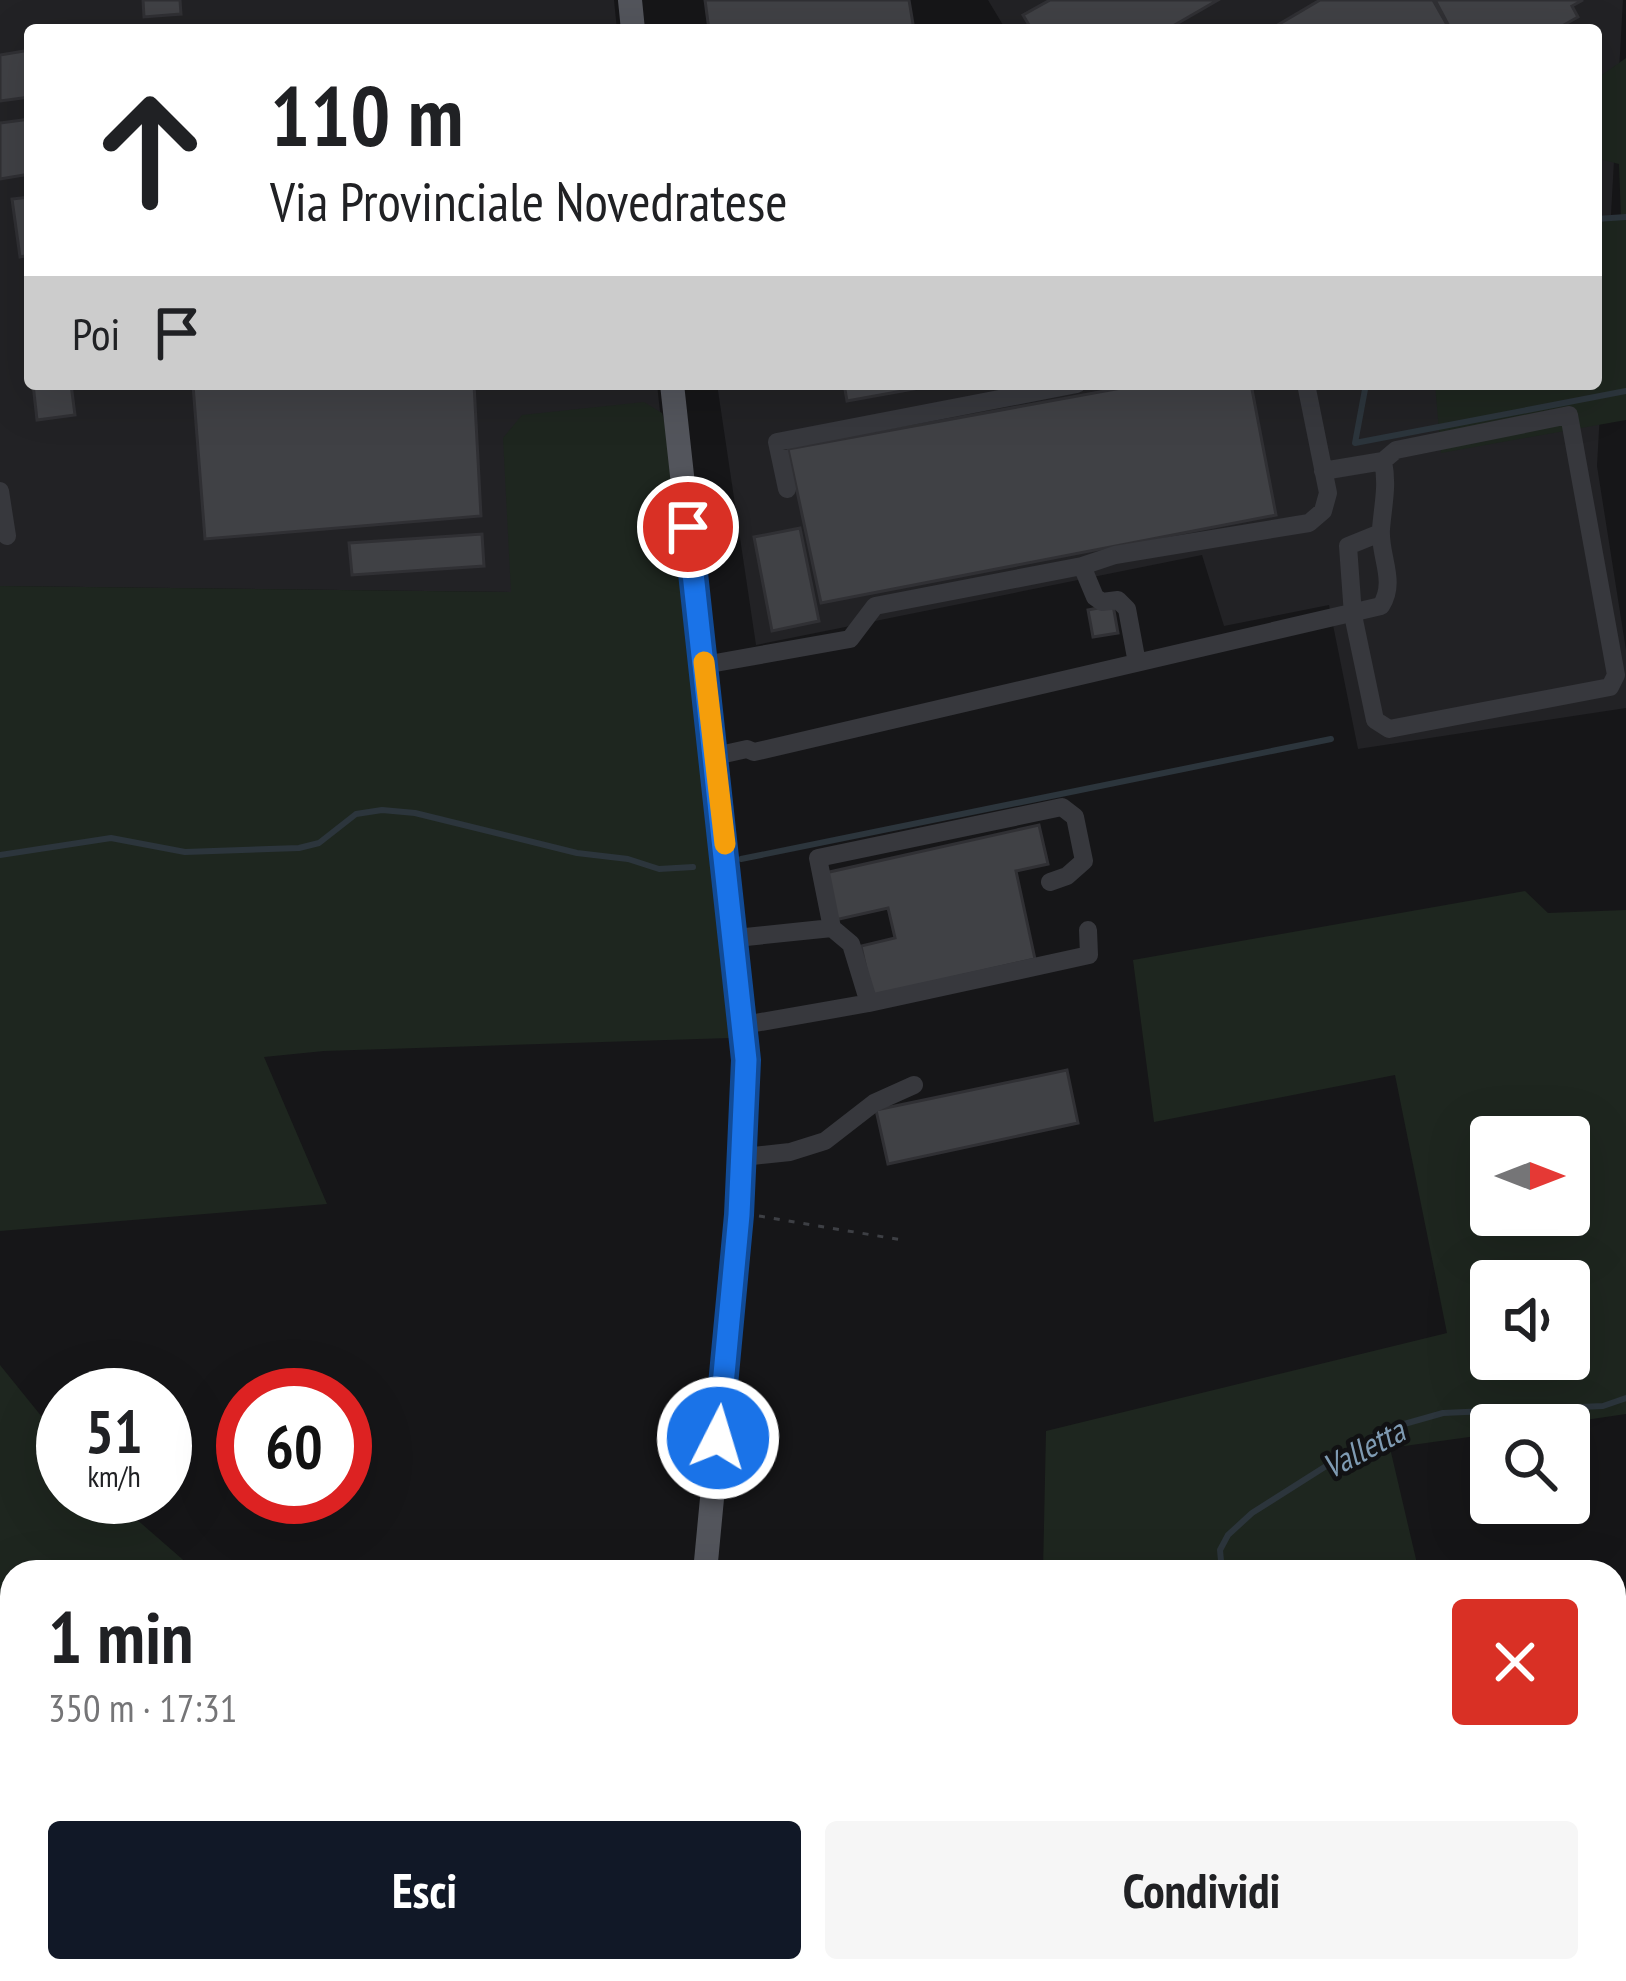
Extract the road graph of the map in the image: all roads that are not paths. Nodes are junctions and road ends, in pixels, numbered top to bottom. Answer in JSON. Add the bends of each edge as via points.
{"nodes":[{"id":1,"x":673,"y":390,"type":"edge"},
{"id":2,"x":1046,"y":390,"type":"edge"},
{"id":3,"x":1307,"y":390,"type":"edge"},
{"id":4,"x":1383,"y":460,"type":"junction"},
{"id":5,"x":1323,"y":471,"type":"junction"},
{"id":6,"x":787,"y":489,"type":"dead end"},
{"id":7,"x":0,"y":491,"type":"edge"},
{"id":8,"x":1380,"y":532,"type":"junction"},
{"id":9,"x":7,"y":536,"type":"dead end"},
{"id":10,"x":1082,"y":566,"type":"junction"},
{"id":11,"x":1354,"y":615,"type":"junction"},
{"id":12,"x":1137,"y":664,"type":"junction"},
{"id":13,"x":704,"y":665,"type":"junction"},
{"id":14,"x":715,"y":756,"type":"junction"},
{"id":15,"x":1050,"y":882,"type":"dead end"},
{"id":16,"x":832,"y":928,"type":"junction"},
{"id":17,"x":1088,"y":930,"type":"dead end"},
{"id":18,"x":736,"y":938,"type":"junction"},
{"id":19,"x":869,"y":1003,"type":"junction"},
{"id":20,"x":744,"y":1025,"type":"junction"},
{"id":21,"x":914,"y":1085,"type":"dead end"},
{"id":22,"x":743,"y":1156,"type":"junction"},
{"id":23,"x":706,"y":1560,"type":"edge"}],
"edges":[{"from":1,"to":13,"type":"main road"},
{"from":2,"to":6,"type":"street","via":[[778,442]]},
{"from":3,"to":5,"type":"street"},
{"from":4,"to":5,"type":"street"},
{"from":4,"to":8,"type":"street","via":[[1388,487]]},
{"from":4,"to":11,"type":"street","via":[[1396,450],[1569,415],[1616,675],[1610,687],[1389,729],[1375,720]]},
{"from":5,"to":10,"type":"street","via":[[1328,493],[1309,524]]},
{"from":7,"to":9,"type":"street"},
{"from":8,"to":11,"type":"street","via":[[1348,546]]},
{"from":8,"to":11,"type":"street","via":[[1388,595]]},
{"from":10,"to":12,"type":"street","via":[[1095,597],[1127,608]]},
{"from":10,"to":13,"type":"street","via":[[875,606],[850,639]]},
{"from":11,"to":12,"type":"street"},
{"from":12,"to":14,"type":"street"},
{"from":13,"to":14,"type":"main road"},
{"from":14,"to":18,"type":"main road"},
{"from":15,"to":16,"type":"street","via":[[1084,861],[1076,817],[1062,807],[818,858]]},
{"from":16,"to":18,"type":"street"},
{"from":16,"to":19,"type":"street","via":[[850,944]]},
{"from":17,"to":19,"type":"street","via":[[1090,955]]},
{"from":18,"to":20,"type":"main road"},
{"from":19,"to":20,"type":"street"},
{"from":20,"to":22,"type":"main road"},
{"from":21,"to":22,"type":"street","via":[[874,1103],[825,1141]]},
{"from":22,"to":23,"type":"main road"}]}
